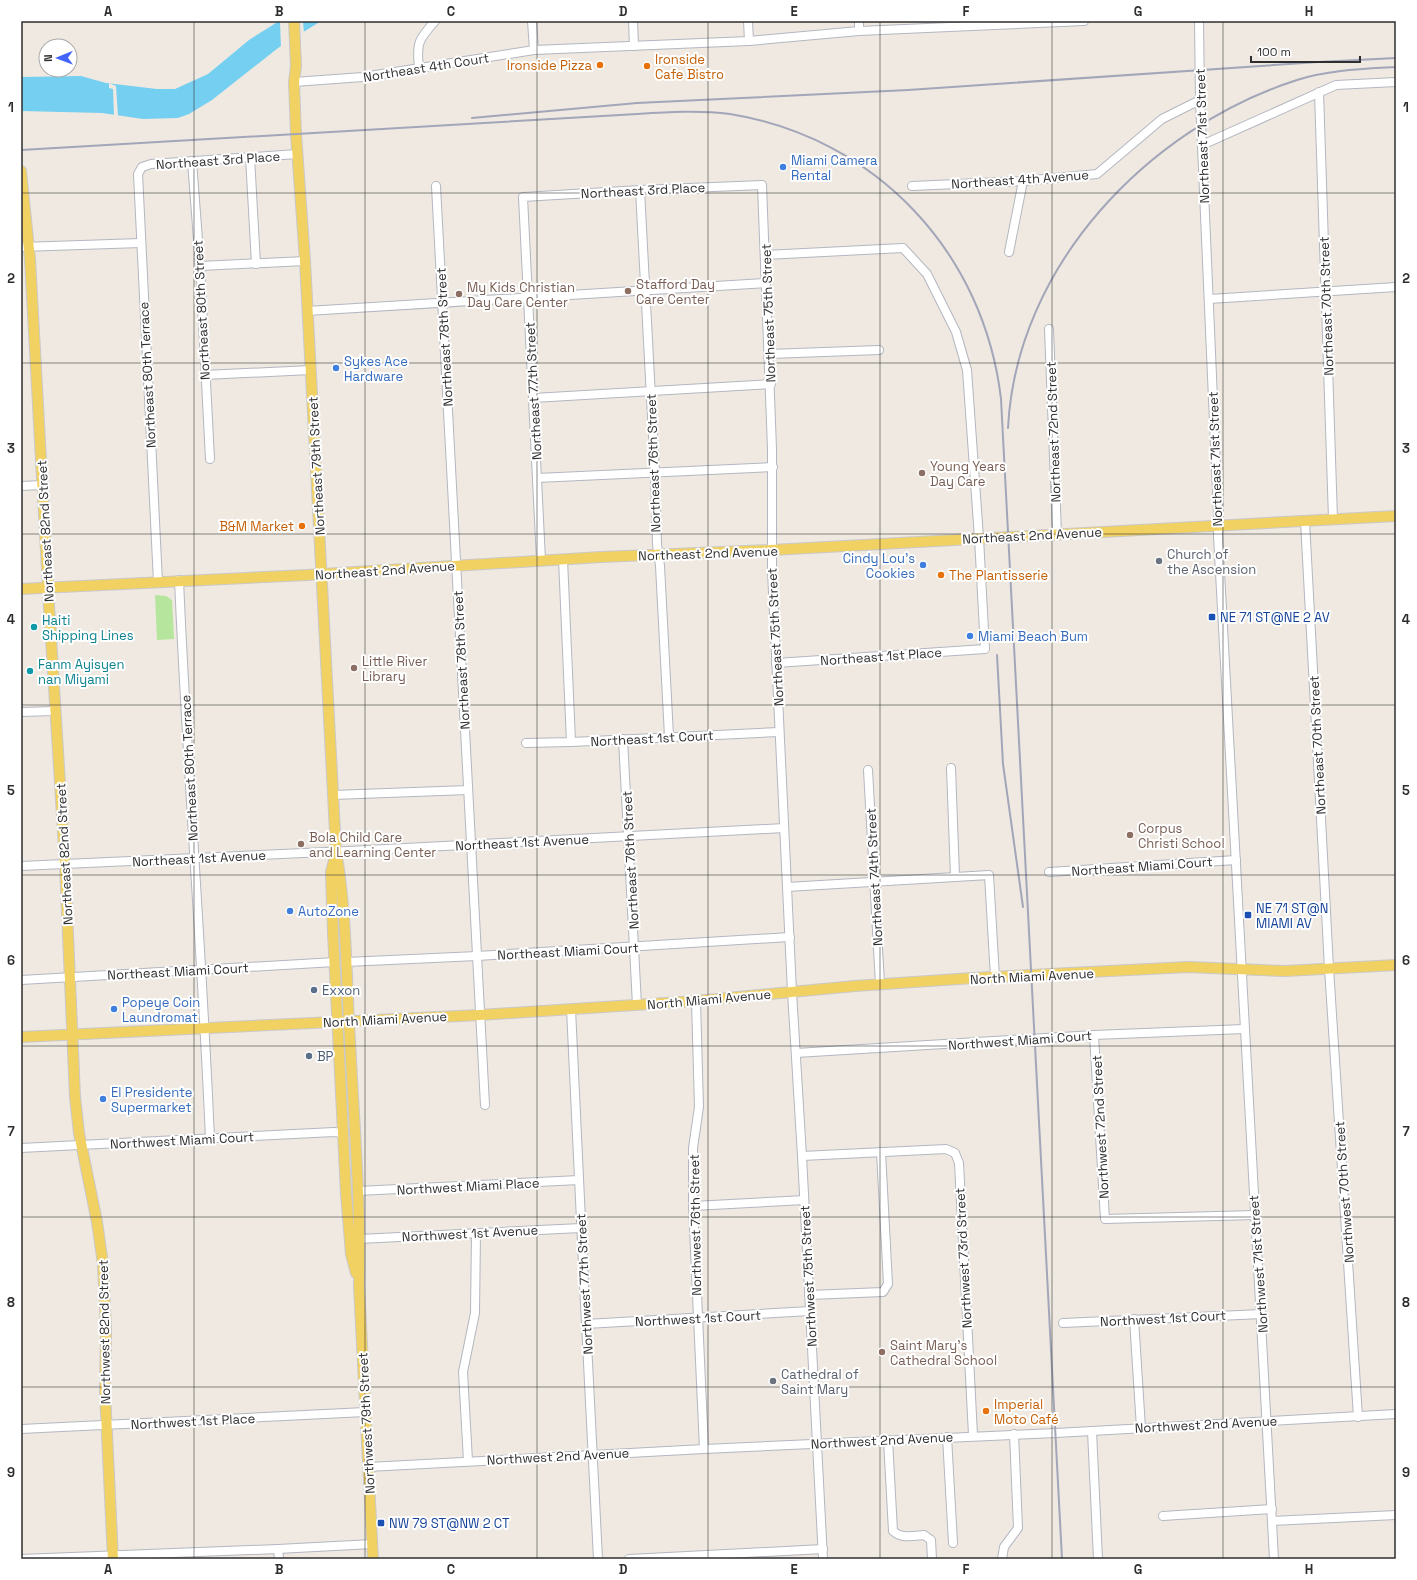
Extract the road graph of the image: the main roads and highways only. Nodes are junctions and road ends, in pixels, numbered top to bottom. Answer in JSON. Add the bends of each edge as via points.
{"nodes":[{"id":1,"x":288,"y":21,"type":"edge"},
{"id":2,"x":294,"y":21,"type":"edge"},
{"id":3,"x":292,"y":42,"type":"junction"},
{"id":4,"x":21,"y":171,"type":"edge"},
{"id":5,"x":25,"y":247,"type":"edge"},
{"id":6,"x":1396,"y":516,"type":"edge"},
{"id":7,"x":322,"y":574,"type":"junction"},
{"id":8,"x":48,"y":588,"type":"junction"},
{"id":9,"x":21,"y":589,"type":"edge"},
{"id":10,"x":336,"y":851,"type":"junction"},
{"id":11,"x":1396,"y":965,"type":"edge"},
{"id":12,"x":338,"y":1021,"type":"junction"},
{"id":13,"x":349,"y":1021,"type":"junction"},
{"id":14,"x":72,"y":1035,"type":"junction"},
{"id":15,"x":21,"y":1037,"type":"edge"},
{"id":16,"x":343,"y":1133,"type":"junction"},
{"id":17,"x":358,"y":1191,"type":"junction"},
{"id":18,"x":359,"y":1286,"type":"junction"},
{"id":19,"x":113,"y":1557,"type":"edge"},
{"id":20,"x":373,"y":1559,"type":"edge"}],
"edges":[{"from":1,"to":3,"type":"main road","name":"Northeast 79th Street"},
{"from":2,"to":3,"type":"main road","name":"Northeast 79th Street"},
{"from":3,"to":7,"type":"main road","name":"Northeast 79th Street","via":[[296,66],[294,82],[297,154]]},
{"from":4,"to":5,"type":"main road","name":"Northeast 82nd Street"},
{"from":5,"to":8,"type":"main road","name":"Northeast 82nd Street"},
{"from":6,"to":7,"type":"main road","name":"Northeast 2nd Avenue","via":[[541,560]]},
{"from":7,"to":8,"type":"main road","name":"Northeast 2nd Avenue"},
{"from":7,"to":10,"type":"main road","name":"Northeast 79th Street"},
{"from":8,"to":9,"type":"main road","name":"Northeast 2nd Avenue"},
{"from":8,"to":14,"type":"main road","name":"Northeast 82nd Street","via":[[65,864]]},
{"from":10,"to":12,"type":"main road","name":"Northeast 79th Street","via":[[331,872]]},
{"from":10,"to":13,"type":"main road","name":"Northeast 79th Street"},
{"from":11,"to":13,"type":"main road","name":"North Miami Avenue","via":[[1285,971],[1188,967],[880,984],[696,1001]]},
{"from":12,"to":13,"type":"main road","name":"North Miami Avenue"},
{"from":12,"to":14,"type":"main road","name":"North Miami Avenue"},
{"from":12,"to":16,"type":"main road","name":"Northwest 79th Street"},
{"from":13,"to":17,"type":"main road","name":"Northwest 79th Street"},
{"from":14,"to":15,"type":"main road","name":"North Miami Avenue"},
{"from":14,"to":19,"type":"main road","name":"Northwest 82nd Street","via":[[76,1103],[103,1264],[106,1425]]},
{"from":16,"to":17,"type":"main road"},
{"from":16,"to":18,"type":"main road","name":"Northwest 79th Street","via":[[351,1254]]},
{"from":17,"to":18,"type":"main road","name":"Northwest 79th Street"},
{"from":18,"to":20,"type":"main road","name":"Northwest 79th Street"}]}
